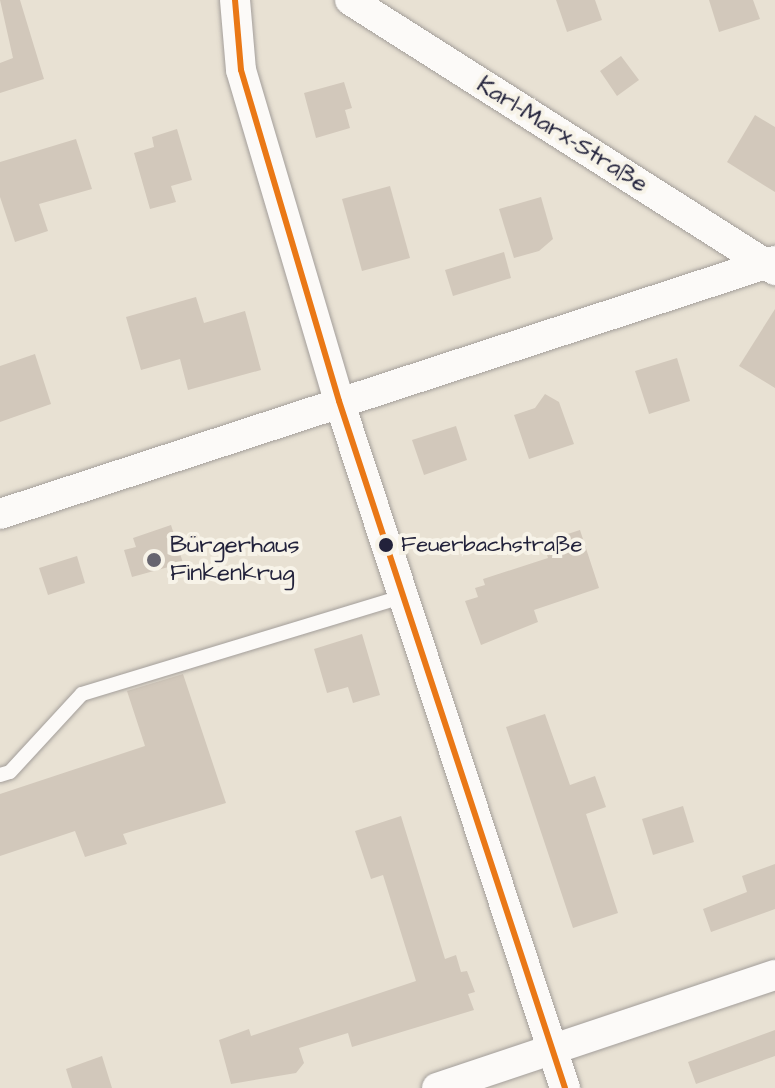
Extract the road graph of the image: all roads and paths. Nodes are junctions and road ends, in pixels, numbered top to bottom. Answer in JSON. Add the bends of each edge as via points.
{"nodes":[{"id":1,"x":235,"y":0,"type":"edge"},
{"id":2,"x":350,"y":0,"type":"edge"},
{"id":3,"x":772,"y":265,"type":"edge"},
{"id":4,"x":339,"y":401,"type":"junction"},
{"id":5,"x":0,"y":514,"type":"edge"},
{"id":6,"x":405,"y":596,"type":"junction"},
{"id":7,"x":0,"y":775,"type":"edge"},
{"id":8,"x":775,"y":975,"type":"edge"},
{"id":9,"x":553,"y":1049,"type":"junction"},
{"id":10,"x":437,"y":1088,"type":"edge"},
{"id":11,"x":565,"y":1088,"type":"edge"}],
"edges":[{"from":1,"to":4,"type":"street","via":[[241,70]]},
{"from":2,"to":3,"type":"street","name":"Karl-Marx-Straße"},
{"from":3,"to":4,"type":"street"},
{"from":4,"to":5,"type":"street"},
{"from":4,"to":6,"type":"street"},
{"from":6,"to":7,"type":"lane","via":[[82,694],[10,772]]},
{"from":6,"to":9,"type":"street"},
{"from":8,"to":9,"type":"street"},
{"from":9,"to":10,"type":"street"},
{"from":9,"to":11,"type":"street"}]}
